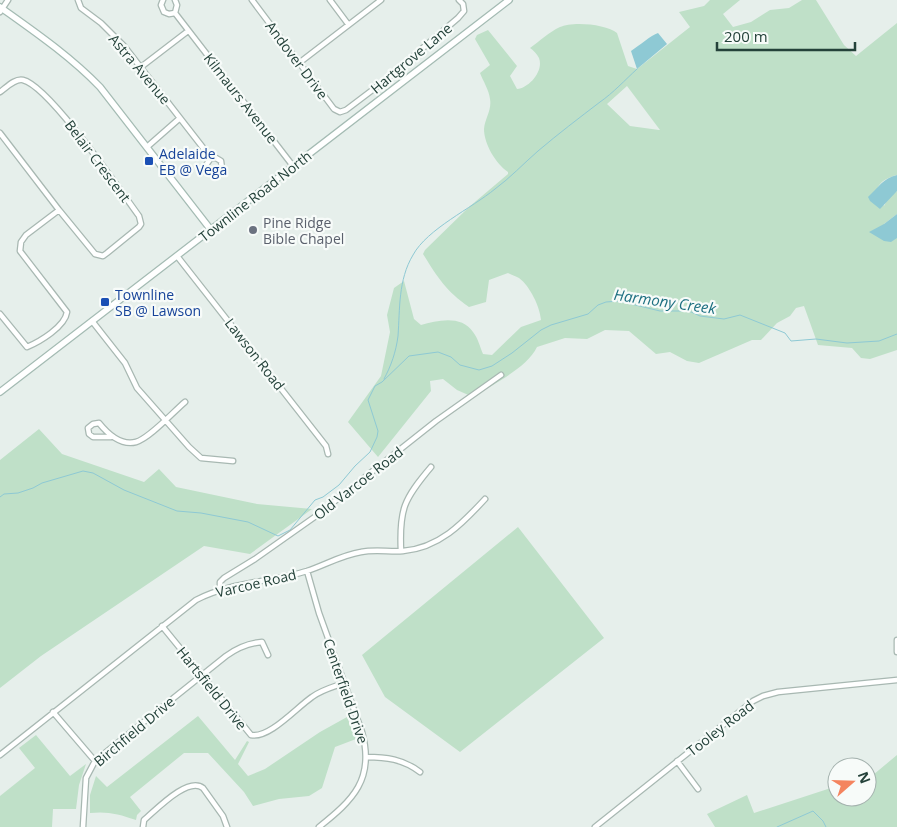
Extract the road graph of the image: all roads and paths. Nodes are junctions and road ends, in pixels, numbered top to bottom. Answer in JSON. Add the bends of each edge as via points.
{"nodes":[{"id":1,"x":8,"y":0,"type":"edge"},
{"id":2,"x":78,"y":0,"type":"edge"},
{"id":3,"x":163,"y":0,"type":"edge"},
{"id":4,"x":175,"y":0,"type":"edge"},
{"id":5,"x":252,"y":0,"type":"edge"},
{"id":6,"x":330,"y":0,"type":"edge"},
{"id":7,"x":382,"y":0,"type":"edge"},
{"id":8,"x":459,"y":0,"type":"edge"},
{"id":9,"x":509,"y":0,"type":"edge"},
{"id":10,"x":1,"y":9,"type":"edge"},
{"id":11,"x":175,"y":13,"type":"junction"},
{"id":12,"x":348,"y":24,"type":"junction"},
{"id":13,"x":188,"y":31,"type":"junction"},
{"id":14,"x":299,"y":63,"type":"junction"},
{"id":15,"x":141,"y":67,"type":"junction"},
{"id":16,"x":0,"y":92,"type":"edge"},
{"id":17,"x":346,"y":110,"type":"joint"},
{"id":18,"x":180,"y":118,"type":"junction"},
{"id":19,"x":0,"y":132,"type":"edge"},
{"id":20,"x":147,"y":147,"type":"junction"},
{"id":21,"x":211,"y":158,"type":"dead end"},
{"id":22,"x":293,"y":166,"type":"junction"},
{"id":23,"x":59,"y":210,"type":"junction"},
{"id":24,"x":211,"y":230,"type":"junction"},
{"id":25,"x":177,"y":256,"type":"junction"},
{"id":26,"x":0,"y":314,"type":"edge"},
{"id":27,"x":92,"y":321,"type":"junction"},
{"id":28,"x":501,"y":375,"type":"dead end"},
{"id":29,"x":0,"y":392,"type":"edge"},
{"id":30,"x":185,"y":402,"type":"dead end"},
{"id":31,"x":164,"y":420,"type":"junction"},
{"id":32,"x":111,"y":436,"type":"junction"},
{"id":33,"x":328,"y":454,"type":"dead end"},
{"id":34,"x":233,"y":461,"type":"dead end"},
{"id":35,"x":431,"y":467,"type":"dead end"},
{"id":36,"x":485,"y":499,"type":"dead end"},
{"id":37,"x":401,"y":551,"type":"junction"},
{"id":38,"x":307,"y":571,"type":"junction"},
{"id":39,"x":220,"y":590,"type":"junction"},
{"id":40,"x":162,"y":626,"type":"junction"},
{"id":41,"x":897,"y":640,"type":"edge"},
{"id":42,"x":897,"y":652,"type":"edge"},
{"id":43,"x":268,"y":655,"type":"dead end"},
{"id":44,"x":201,"y":676,"type":"junction"},
{"id":45,"x":897,"y":680,"type":"edge"},
{"id":46,"x":344,"y":683,"type":"junction"},
{"id":47,"x":53,"y":712,"type":"junction"},
{"id":48,"x":0,"y":755,"type":"edge"},
{"id":49,"x":366,"y":757,"type":"junction"},
{"id":50,"x":95,"y":761,"type":"junction"},
{"id":51,"x":678,"y":761,"type":"junction"},
{"id":52,"x":420,"y":772,"type":"dead end"},
{"id":53,"x":698,"y":789,"type":"dead end"},
{"id":54,"x":83,"y":827,"type":"edge"},
{"id":55,"x":143,"y":827,"type":"edge"},
{"id":56,"x":227,"y":827,"type":"edge"},
{"id":57,"x":319,"y":827,"type":"edge"},
{"id":58,"x":595,"y":827,"type":"edge"}],
"edges":[{"from":1,"to":10,"type":"street"},
{"from":2,"to":15,"type":"street","name":"Astra Avenue","via":[[81,8],[124,46]]},
{"from":3,"to":11,"type":"street","name":"Kilmaurs Avenue","via":[[161,8],[164,12]]},
{"from":4,"to":11,"type":"street"},
{"from":5,"to":14,"type":"street","name":"Andover Drive"},
{"from":6,"to":12,"type":"street"},
{"from":7,"to":12,"type":"street"},
{"from":8,"to":17,"type":"street","name":"Hartgrove Lane","via":[[464,8],[462,14]]},
{"from":9,"to":22,"type":"main road","name":"Townline Road North"},
{"from":10,"to":20,"type":"main road","via":[[63,52],[83,70]]},
{"from":11,"to":13,"type":"street","name":"Kilmaurs Avenue"},
{"from":12,"to":14,"type":"street"},
{"from":13,"to":15,"type":"street"},
{"from":13,"to":22,"type":"street","name":"Kilmaurs Avenue"},
{"from":14,"to":17,"type":"street","name":"Andover Drive","via":[[334,109]]},
{"from":15,"to":18,"type":"street","name":"Astra Avenue"},
{"from":16,"to":23,"type":"street","name":"Belair Crescent","via":[[20,79],[38,90],[64,116],[139,216],[141,224],[107,253],[98,255]]},
{"from":18,"to":20,"type":"street"},
{"from":18,"to":21,"type":"street","name":"Astra Avenue"},
{"from":19,"to":23,"type":"street"},
{"from":20,"to":24,"type":"main road"},
{"from":22,"to":24,"type":"main road","name":"Townline Road North"},
{"from":23,"to":26,"type":"street","via":[[26,235],[20,242],[20,251],[67,312],[66,319],[27,347]]},
{"from":24,"to":25,"type":"main road","name":"Townline Road North"},
{"from":25,"to":27,"type":"main road","name":"Townline Road North"},
{"from":25,"to":33,"type":"street","name":"Lawson Road","via":[[326,446]]},
{"from":27,"to":29,"type":"main road","name":"Townline Road North"},
{"from":27,"to":31,"type":"street","via":[[125,363],[137,388]]},
{"from":28,"to":39,"type":"street","name":"Old Varcoe Road","via":[[436,421],[316,516],[224,578],[220,582]]},
{"from":30,"to":31,"type":"street"},
{"from":31,"to":32,"type":"street","via":[[136,442]]},
{"from":31,"to":34,"type":"street","via":[[201,458]]},
{"from":32,"to":32,"type":"street","via":[[99,423],[88,428],[93,437]]},
{"from":35,"to":37,"type":"street","via":[[404,507]]},
{"from":36,"to":37,"type":"street","name":"Varcoe Road","via":[[442,539]]},
{"from":37,"to":38,"type":"street","name":"Varcoe Road","via":[[360,552]]},
{"from":38,"to":39,"type":"street","name":"Varcoe Road"},
{"from":38,"to":46,"type":"street","name":"Centerfield Drive"},
{"from":39,"to":40,"type":"street","name":"Varcoe Road","via":[[196,600]]},
{"from":40,"to":44,"type":"street","name":"Hartsfield Drive"},
{"from":40,"to":47,"type":"street","name":"Varcoe Road"},
{"from":41,"to":42,"type":"street"},
{"from":43,"to":44,"type":"street","name":"Birchfield Drive","via":[[262,642],[253,642],[238,648]]},
{"from":44,"to":46,"type":"street","name":"Hartsfield Drive","via":[[244,729],[257,736],[267,733],[313,696]]},
{"from":44,"to":50,"type":"street","name":"Birchfield Drive"},
{"from":45,"to":51,"type":"street","name":"Tooley Road","via":[[763,696]]},
{"from":46,"to":49,"type":"street","name":"Centerfield Drive","via":[[362,732]]},
{"from":47,"to":48,"type":"street","name":"Varcoe Road"},
{"from":47,"to":50,"type":"street"},
{"from":49,"to":52,"type":"street","via":[[399,760]]},
{"from":49,"to":57,"type":"street","name":"Centerfield Drive","via":[[356,791]]},
{"from":50,"to":54,"type":"street","name":"Birchfield Drive","via":[[86,778]]},
{"from":51,"to":53,"type":"street"},
{"from":51,"to":58,"type":"street","name":"Tooley Road"},
{"from":55,"to":56,"type":"street","via":[[144,820],[183,788],[200,785],[223,816]]}]}
